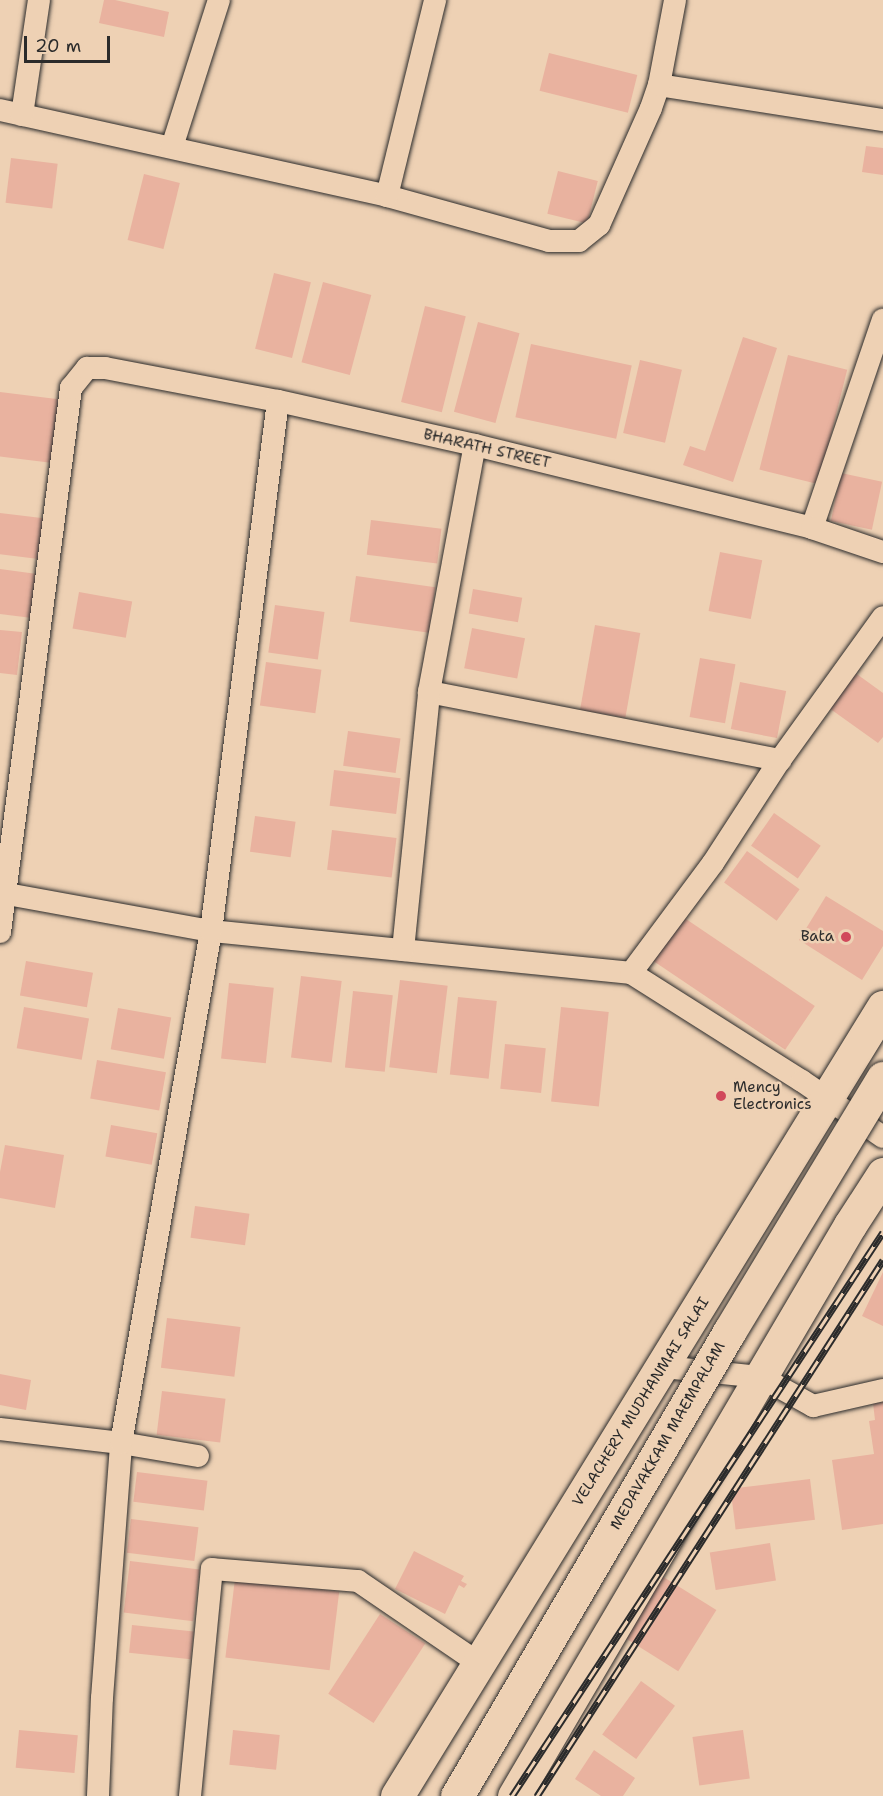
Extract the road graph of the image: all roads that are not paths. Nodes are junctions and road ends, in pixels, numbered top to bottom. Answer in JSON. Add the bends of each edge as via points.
{"nodes":[{"id":1,"x":39,"y":0,"type":"edge"},
{"id":2,"x":219,"y":0,"type":"edge"},
{"id":3,"x":435,"y":0,"type":"edge"},
{"id":4,"x":675,"y":0,"type":"edge"},
{"id":5,"x":659,"y":85,"type":"junction"},
{"id":6,"x":0,"y":111,"type":"edge"},
{"id":7,"x":22,"y":115,"type":"junction"},
{"id":8,"x":883,"y":120,"type":"edge"},
{"id":9,"x":172,"y":147,"type":"junction"},
{"id":10,"x":387,"y":196,"type":"junction"},
{"id":11,"x":883,"y":320,"type":"edge"},
{"id":12,"x":278,"y":401,"type":"junction"},
{"id":13,"x":474,"y":445,"type":"junction"},
{"id":14,"x":812,"y":528,"type":"junction"},
{"id":15,"x":883,"y":552,"type":"edge"},
{"id":16,"x":883,"y":617,"type":"edge"},
{"id":17,"x":429,"y":692,"type":"junction"},
{"id":18,"x":780,"y":760,"type":"junction"},
{"id":19,"x":7,"y":894,"type":"junction"},
{"id":20,"x":211,"y":931,"type":"junction"},
{"id":21,"x":0,"y":932,"type":"edge"},
{"id":22,"x":403,"y":950,"type":"junction"},
{"id":23,"x":630,"y":973,"type":"junction"},
{"id":24,"x":883,"y":1007,"type":"edge"},
{"id":25,"x":883,"y":1078,"type":"edge"},
{"id":26,"x":828,"y":1098,"type":"junction"},
{"id":27,"x":883,"y":1137,"type":"edge"},
{"id":28,"x":883,"y":1174,"type":"edge"},
{"id":29,"x":664,"y":1367,"type":"junction"},
{"id":30,"x":761,"y":1377,"type":"junction"},
{"id":31,"x":883,"y":1390,"type":"edge"},
{"id":32,"x":0,"y":1429,"type":"edge"},
{"id":33,"x":121,"y":1443,"type":"junction"},
{"id":34,"x":198,"y":1456,"type":"dead end"},
{"id":35,"x":478,"y":1663,"type":"junction"},
{"id":36,"x":98,"y":1796,"type":"edge"},
{"id":37,"x":190,"y":1796,"type":"edge"},
{"id":38,"x":397,"y":1796,"type":"edge"},
{"id":39,"x":457,"y":1796,"type":"edge"},
{"id":40,"x":514,"y":1796,"type":"edge"}],
"edges":[{"from":1,"to":7,"type":"street"},
{"from":2,"to":9,"type":"street"},
{"from":3,"to":10,"type":"street"},
{"from":4,"to":5,"type":"street"},
{"from":5,"to":8,"type":"street"},
{"from":5,"to":10,"type":"street","via":[[600,225],[579,241],[549,241]]},
{"from":6,"to":7,"type":"street"},
{"from":7,"to":9,"type":"street"},
{"from":9,"to":10,"type":"street"},
{"from":11,"to":14,"type":"street"},
{"from":12,"to":13,"type":"street","name":"BHARATH STREET"},
{"from":12,"to":19,"type":"street","name":"BHARATH STREET","via":[[105,368],[87,368],[71,388]]},
{"from":12,"to":20,"type":"street"},
{"from":13,"to":14,"type":"street","name":"BHARATH STREET"},
{"from":13,"to":17,"type":"street"},
{"from":14,"to":15,"type":"street","name":"BHARATH STREET"},
{"from":16,"to":18,"type":"street"},
{"from":17,"to":18,"type":"street"},
{"from":17,"to":22,"type":"street"},
{"from":18,"to":23,"type":"street","via":[[713,863]]},
{"from":19,"to":20,"type":"street"},
{"from":19,"to":21,"type":"street"},
{"from":20,"to":22,"type":"street"},
{"from":20,"to":33,"type":"street"},
{"from":22,"to":23,"type":"street"},
{"from":23,"to":26,"type":"street"},
{"from":24,"to":26,"type":"main road","name":"VELACHERY MUDHANMAI SALAI"},
{"from":25,"to":39,"type":"main road","name":"MEDAVAKKAM MAEMPALAM","bridge":true},
{"from":26,"to":27,"type":"street"},
{"from":26,"to":29,"type":"main road","name":"VELACHERY MUDHANMAI SALAI"},
{"from":28,"to":30,"type":"main road"},
{"from":29,"to":30,"type":"street"},
{"from":29,"to":35,"type":"main road","name":"VELACHERY MUDHANMAI SALAI"},
{"from":30,"to":31,"type":"street","via":[[813,1406]]},
{"from":30,"to":40,"type":"main road"},
{"from":32,"to":33,"type":"street"},
{"from":33,"to":34,"type":"street"},
{"from":33,"to":36,"type":"street"},
{"from":35,"to":37,"type":"street","via":[[358,1581],[213,1569]]},
{"from":35,"to":38,"type":"main road","name":"VELACHERY MUDHANMAI SALAI"}]}
